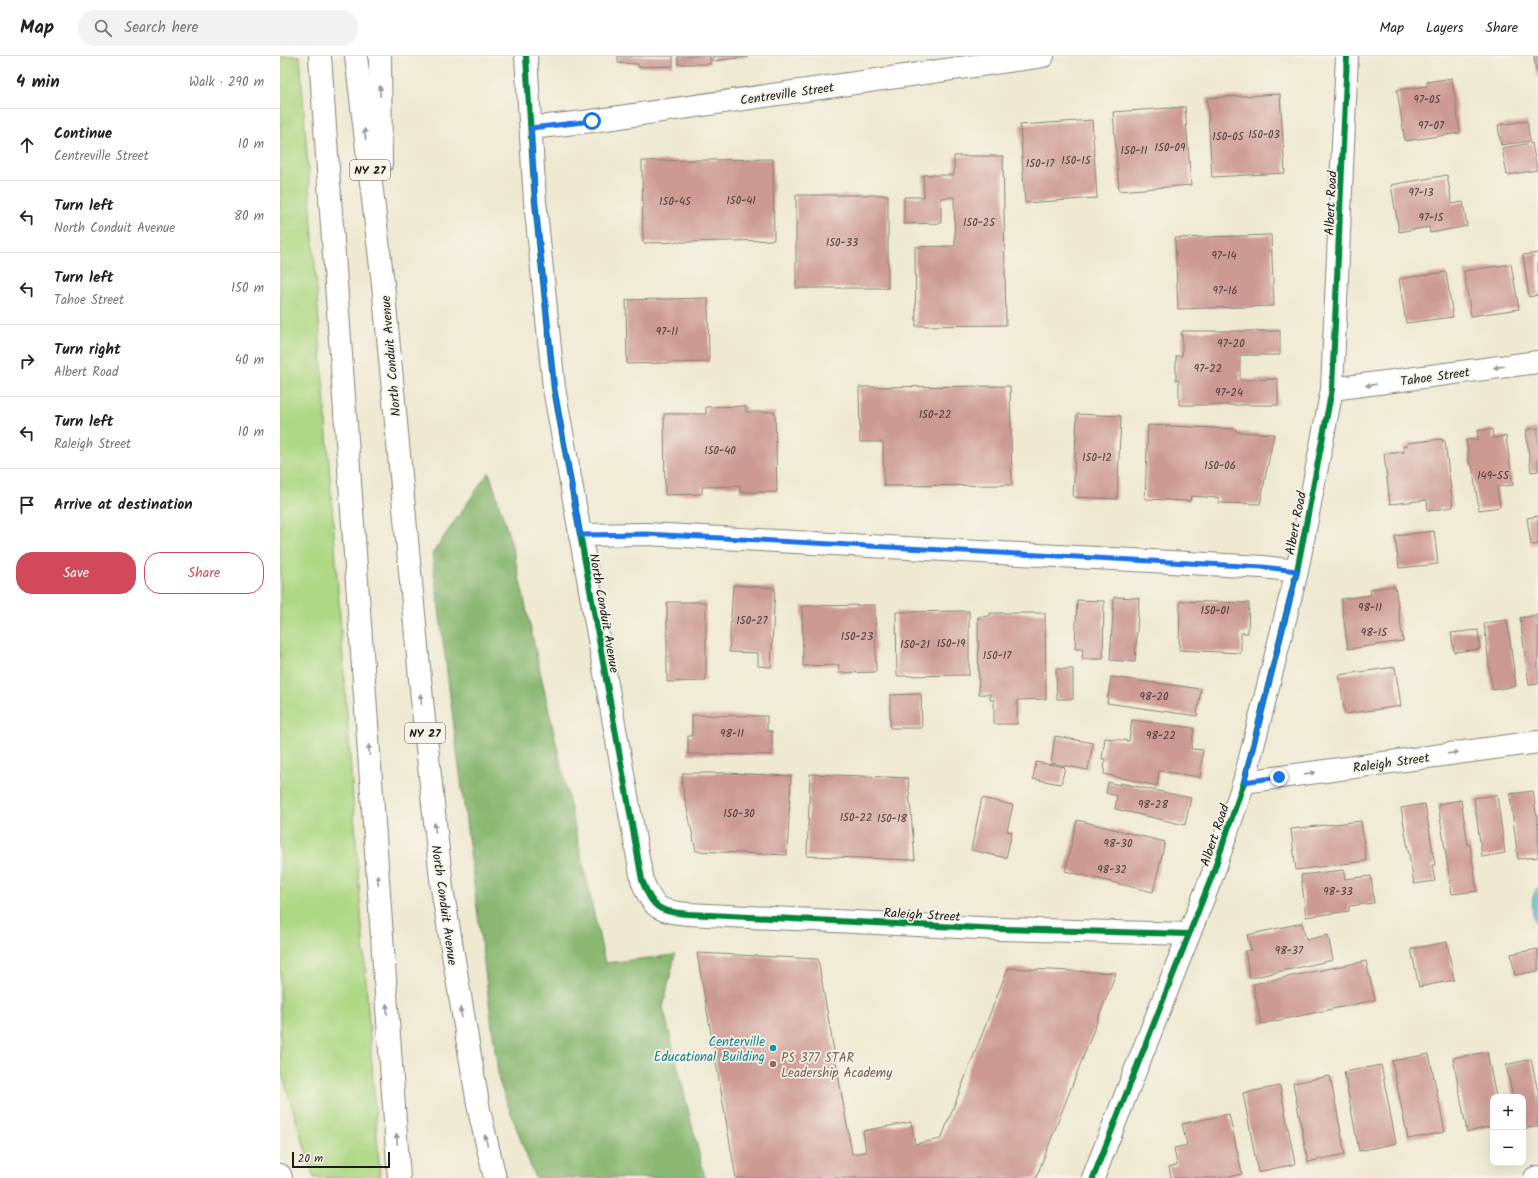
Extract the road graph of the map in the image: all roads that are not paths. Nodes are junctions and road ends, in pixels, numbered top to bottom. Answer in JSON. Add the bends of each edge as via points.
{"nodes":[{"id":1,"x":320,"y":56,"type":"edge"},
{"id":2,"x":356,"y":56,"type":"edge"},
{"id":3,"x":380,"y":56,"type":"edge"},
{"id":4,"x":526,"y":56,"type":"edge"},
{"id":5,"x":1043,"y":56,"type":"edge"},
{"id":6,"x":1347,"y":56,"type":"edge"},
{"id":7,"x":906,"y":66,"type":"edge"},
{"id":8,"x":531,"y":128,"type":"junction"},
{"id":9,"x":383,"y":284,"type":"junction"},
{"id":10,"x":1538,"y":362,"type":"edge"},
{"id":11,"x":1332,"y":389,"type":"junction"},
{"id":12,"x":580,"y":535,"type":"junction"},
{"id":13,"x":1297,"y":571,"type":"junction"},
{"id":14,"x":1538,"y":742,"type":"edge"},
{"id":15,"x":1244,"y":782,"type":"junction"},
{"id":16,"x":656,"y":906,"type":"joint"},
{"id":17,"x":1189,"y":934,"type":"junction"},
{"id":18,"x":280,"y":1175,"type":"edge"},
{"id":19,"x":281,"y":1178,"type":"edge"},
{"id":20,"x":400,"y":1178,"type":"edge"},
{"id":21,"x":495,"y":1178,"type":"edge"},
{"id":22,"x":1093,"y":1178,"type":"edge"}],
"edges":[{"from":20,"to":1,"type":"main road","one_way":true},
{"from":9,"to":2,"type":"main road","name":"North Conduit Avenue","number":"NY 27","one_way":true},
{"from":9,"to":3,"type":"main road","one_way":true},
{"from":4,"to":8,"type":"main road","name":"North Conduit Avenue"},
{"from":5,"to":7,"type":"main road","name":"Centreville Street"},
{"from":6,"to":11,"type":"main road","name":"Albert Road"},
{"from":7,"to":8,"type":"main road","name":"Centreville Street","via":[[592,121]]},
{"from":8,"to":12,"type":"main road","name":"North Conduit Avenue","via":[[539,245],[554,388]]},
{"from":21,"to":9,"type":"main road","name":"North Conduit Avenue","number":"NY 27","one_way":true,"via":[[479,1110],[442,888],[422,710]]},
{"from":10,"to":11,"type":"main road","name":"Tahoe Street","one_way":true},
{"from":11,"to":13,"type":"main road","name":"Albert Road"},
{"from":12,"to":13,"type":"main road","via":[[646,534]]},
{"from":12,"to":16,"type":"main road","name":"North Conduit Avenue","via":[[642,880]]},
{"from":13,"to":15,"type":"main road","name":"Albert Road"},
{"from":15,"to":14,"type":"main road","name":"Raleigh Street","one_way":true},
{"from":15,"to":17,"type":"main road","name":"Albert Road"},
{"from":16,"to":17,"type":"main road","name":"Raleigh Street","via":[[670,912],[688,914],[1000,929]]},
{"from":17,"to":22,"type":"main road","name":"Albert Road"},
{"from":18,"to":19,"type":"main road"}]}
